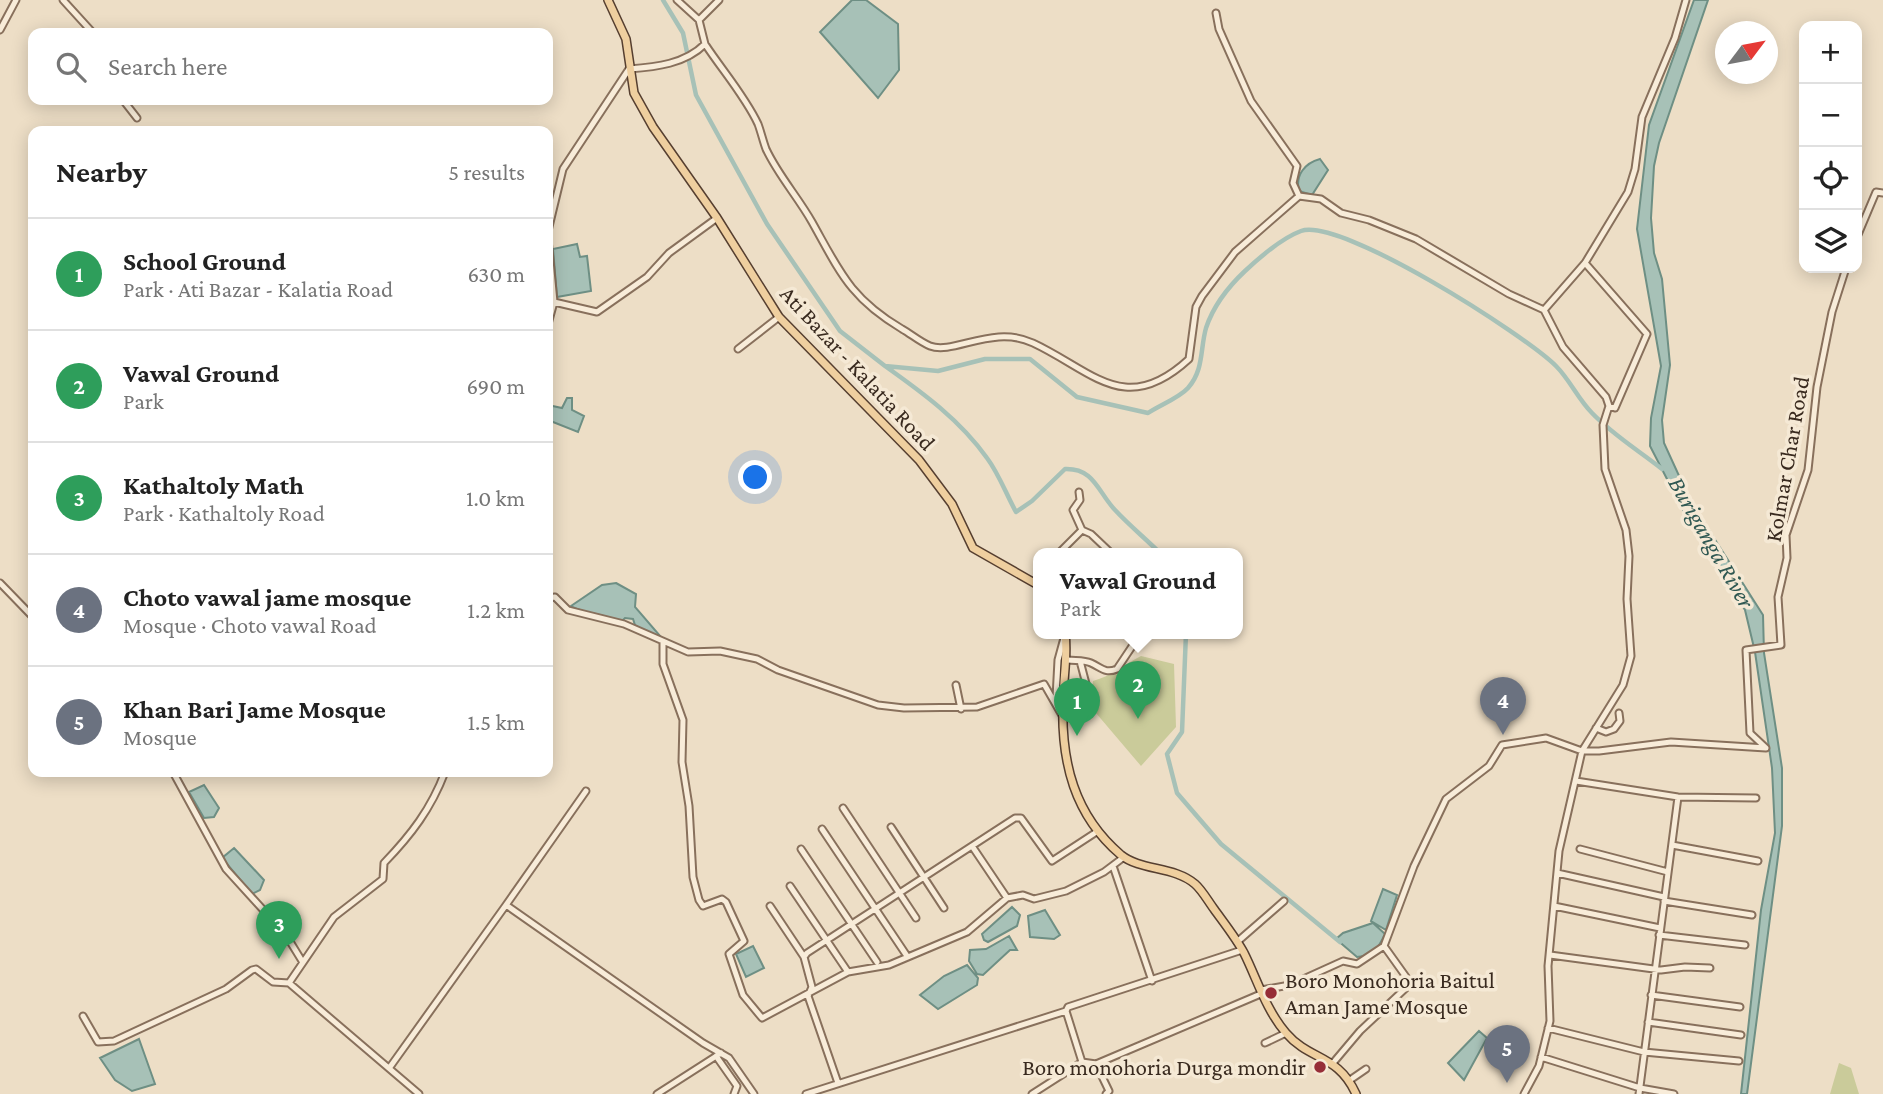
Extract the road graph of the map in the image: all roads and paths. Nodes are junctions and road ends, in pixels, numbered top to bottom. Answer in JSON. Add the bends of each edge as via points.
{"nodes":[{"id":1,"x":16,"y":0,"type":"edge"},
{"id":2,"x":63,"y":0,"type":"edge"},
{"id":3,"x":608,"y":0,"type":"edge"},
{"id":4,"x":677,"y":0,"type":"edge"},
{"id":5,"x":719,"y":0,"type":"edge"},
{"id":6,"x":1686,"y":0,"type":"edge"},
{"id":7,"x":1216,"y":13,"type":"dead end"},
{"id":8,"x":699,"y":20,"type":"junction"},
{"id":9,"x":88,"y":28,"type":"edge"},
{"id":10,"x":0,"y":30,"type":"edge"},
{"id":11,"x":705,"y":44,"type":"junction"},
{"id":12,"x":629,"y":69,"type":"junction"},
{"id":13,"x":127,"y":105,"type":"edge"},
{"id":14,"x":137,"y":118,"type":"dead end"},
{"id":15,"x":1883,"y":194,"type":"edge"},
{"id":16,"x":1299,"y":196,"type":"junction"},
{"id":17,"x":553,"y":210,"type":"edge"},
{"id":18,"x":717,"y":218,"type":"junction"},
{"id":19,"x":1862,"y":225,"type":"edge"},
{"id":20,"x":1585,"y":263,"type":"junction"},
{"id":21,"x":1844,"y":273,"type":"edge"},
{"id":22,"x":553,"y":292,"type":"edge"},
{"id":23,"x":554,"y":302,"type":"junction"},
{"id":24,"x":553,"y":306,"type":"edge"},
{"id":25,"x":1544,"y":310,"type":"junction"},
{"id":26,"x":779,"y":317,"type":"junction"},
{"id":27,"x":738,"y":349,"type":"dead end"},
{"id":28,"x":1608,"y":409,"type":"junction"},
{"id":29,"x":1079,"y":492,"type":"dead end"},
{"id":30,"x":1082,"y":530,"type":"junction"},
{"id":31,"x":1064,"y":548,"type":"edge"},
{"id":32,"x":1106,"y":548,"type":"edge"},
{"id":33,"x":1033,"y":582,"type":"edge"},
{"id":34,"x":0,"y":583,"type":"edge"},
{"id":35,"x":553,"y":597,"type":"edge"},
{"id":36,"x":28,"y":612,"type":"edge"},
{"id":37,"x":1064,"y":639,"type":"edge"},
{"id":38,"x":1065,"y":639,"type":"edge"},
{"id":39,"x":1137,"y":639,"type":"edge"},
{"id":40,"x":663,"y":642,"type":"junction"},
{"id":41,"x":1080,"y":661,"type":"junction"},
{"id":42,"x":1066,"y":664,"type":"junction"},
{"id":43,"x":956,"y":685,"type":"dead end"},
{"id":44,"x":1056,"y":702,"type":"junction"},
{"id":45,"x":961,"y":709,"type":"junction"},
{"id":46,"x":1619,"y":713,"type":"dead end"},
{"id":47,"x":1063,"y":716,"type":"junction"},
{"id":48,"x":1597,"y":728,"type":"junction"},
{"id":49,"x":1582,"y":751,"type":"junction"},
{"id":50,"x":176,"y":777,"type":"edge"},
{"id":51,"x":443,"y":777,"type":"edge"},
{"id":52,"x":1576,"y":782,"type":"junction"},
{"id":53,"x":586,"y":791,"type":"dead end"},
{"id":54,"x":1678,"y":797,"type":"junction"},
{"id":55,"x":1756,"y":799,"type":"dead end"},
{"id":56,"x":843,"y":808,"type":"dead end"},
{"id":57,"x":891,"y":827,"type":"dead end"},
{"id":58,"x":822,"y":828,"type":"dead end"},
{"id":59,"x":1098,"y":831,"type":"junction"},
{"id":60,"x":972,"y":845,"type":"junction"},
{"id":61,"x":1672,"y":845,"type":"junction"},
{"id":62,"x":801,"y":849,"type":"dead end"},
{"id":63,"x":1580,"y":849,"type":"dead end"},
{"id":64,"x":1124,"y":857,"type":"junction"},
{"id":65,"x":1758,"y":861,"type":"dead end"},
{"id":66,"x":1113,"y":866,"type":"junction"},
{"id":67,"x":1668,"y":872,"type":"junction"},
{"id":68,"x":1557,"y":873,"type":"junction"},
{"id":69,"x":923,"y":877,"type":"junction"},
{"id":70,"x":790,"y":886,"type":"dead end"},
{"id":71,"x":899,"y":893,"type":"junction"},
{"id":72,"x":1006,"y":898,"type":"junction"},
{"id":73,"x":1664,"y":899,"type":"junction"},
{"id":74,"x":1284,"y":901,"type":"dead end"},
{"id":75,"x":506,"y":905,"type":"junction"},
{"id":76,"x":770,"y":906,"type":"dead end"},
{"id":77,"x":1554,"y":906,"type":"junction"},
{"id":78,"x":875,"y":908,"type":"junction"},
{"id":79,"x":944,"y":908,"type":"dead end"},
{"id":80,"x":1752,"y":915,"type":"dead end"},
{"id":81,"x":916,"y":918,"type":"dead end"},
{"id":82,"x":851,"y":924,"type":"junction"},
{"id":83,"x":1659,"y":931,"type":"junction"},
{"id":84,"x":827,"y":940,"type":"junction"},
{"id":85,"x":1237,"y":942,"type":"junction"},
{"id":86,"x":1745,"y":945,"type":"dead end"},
{"id":87,"x":1384,"y":946,"type":"junction"},
{"id":88,"x":1242,"y":950,"type":"junction"},
{"id":89,"x":1549,"y":955,"type":"junction"},
{"id":90,"x":907,"y":956,"type":"junction"},
{"id":91,"x":804,"y":957,"type":"junction"},
{"id":92,"x":302,"y":961,"type":"junction"},
{"id":93,"x":877,"y":962,"type":"dead end"},
{"id":94,"x":1710,"y":968,"type":"dead end"},
{"id":95,"x":1654,"y":970,"type":"junction"},
{"id":96,"x":848,"y":972,"type":"junction"},
{"id":97,"x":1152,"y":981,"type":"junction"},
{"id":98,"x":289,"y":982,"type":"junction"},
{"id":99,"x":809,"y":992,"type":"junction"},
{"id":100,"x":1262,"y":992,"type":"junction"},
{"id":101,"x":1651,"y":995,"type":"junction"},
{"id":102,"x":1740,"y":1007,"type":"dead end"},
{"id":103,"x":1066,"y":1011,"type":"junction"},
{"id":104,"x":83,"y":1016,"type":"dead end"},
{"id":105,"x":1648,"y":1022,"type":"junction"},
{"id":106,"x":1548,"y":1028,"type":"junction"},
{"id":107,"x":1286,"y":1033,"type":"junction"},
{"id":108,"x":1741,"y":1035,"type":"dead end"},
{"id":109,"x":1265,"y":1043,"type":"dead end"},
{"id":110,"x":1644,"y":1052,"type":"junction"},
{"id":111,"x":719,"y":1055,"type":"junction"},
{"id":112,"x":1542,"y":1057,"type":"junction"},
{"id":113,"x":1739,"y":1061,"type":"dead end"},
{"id":114,"x":1082,"y":1062,"type":"junction"},
{"id":115,"x":1334,"y":1063,"type":"junction"},
{"id":116,"x":1096,"y":1064,"type":"junction"},
{"id":117,"x":390,"y":1067,"type":"junction"},
{"id":118,"x":1366,"y":1069,"type":"dead end"},
{"id":119,"x":1350,"y":1080,"type":"junction"},
{"id":120,"x":838,"y":1083,"type":"junction"},
{"id":121,"x":1039,"y":1087,"type":"junction"},
{"id":122,"x":1639,"y":1091,"type":"edge"},
{"id":123,"x":1525,"y":1092,"type":"edge"},
{"id":124,"x":419,"y":1094,"type":"edge"},
{"id":125,"x":657,"y":1094,"type":"edge"},
{"id":126,"x":734,"y":1094,"type":"edge"},
{"id":127,"x":754,"y":1094,"type":"edge"},
{"id":128,"x":806,"y":1094,"type":"edge"},
{"id":129,"x":1032,"y":1094,"type":"edge"},
{"id":130,"x":1047,"y":1094,"type":"edge"},
{"id":131,"x":1106,"y":1094,"type":"edge"},
{"id":132,"x":1356,"y":1094,"type":"edge"},
{"id":133,"x":1534,"y":1094,"type":"edge"},
{"id":134,"x":1674,"y":1094,"type":"edge"}],
"edges":[{"from":1,"to":10,"type":"street"},
{"from":2,"to":9,"type":"street"},
{"from":3,"to":12,"type":"main road","name":"Ati Bazar - Kalatia Road","via":[[626,39]]},
{"from":4,"to":8,"type":"street"},
{"from":5,"to":8,"type":"street"},
{"from":6,"to":20,"type":"street","via":[[1642,117],[1628,192]]},
{"from":7,"to":16,"type":"street","via":[[1251,102],[1297,166],[1293,183]]},
{"from":8,"to":11,"type":"street"},
{"from":11,"to":12,"type":"street","via":[[660,67]]},
{"from":11,"to":16,"type":"street","via":[[757,123],[766,150],[844,281],[875,313],[931,346],[999,335],[1021,337],[1094,379],[1126,389],[1139,388],[1189,359],[1196,307],[1202,296],[1235,252]]},
{"from":12,"to":17,"type":"street","via":[[563,169]]},
{"from":12,"to":18,"type":"main road","name":"Ati Bazar - Kalatia Road","via":[[634,93],[653,128]]},
{"from":13,"to":14,"type":"street"},
{"from":15,"to":19,"type":"street","via":[[1876,192]]},
{"from":16,"to":25,"type":"street","via":[[1321,199],[1341,213],[1416,239],[1509,295]]},
{"from":18,"to":23,"type":"street","via":[[669,253],[647,278],[597,312]]},
{"from":18,"to":26,"type":"main road","name":"Ati Bazar - Kalatia Road"},
{"from":20,"to":25,"type":"street"},
{"from":20,"to":28,"type":"street","via":[[1647,334],[1615,408]]},
{"from":21,"to":49,"type":"street","name":"Kolmar Char Road","via":[[1817,387],[1808,470],[1786,534],[1787,558],[1778,597],[1781,645],[1746,650],[1750,733],[1766,748],[1671,743]]},
{"from":22,"to":23,"type":"street"},
{"from":23,"to":24,"type":"street"},
{"from":25,"to":28,"type":"street","via":[[1563,347],[1606,397]]},
{"from":26,"to":27,"type":"street"},
{"from":26,"to":33,"type":"main road","name":"Ati Bazar - Kalatia Road","via":[[919,460],[952,505],[973,548]]},
{"from":28,"to":48,"type":"street","via":[[1603,425],[1605,469],[1626,530],[1631,643],[1623,685]]},
{"from":29,"to":30,"type":"street","via":[[1073,510]]},
{"from":30,"to":31,"type":"street"},
{"from":30,"to":32,"type":"street"},
{"from":34,"to":36,"type":"street"},
{"from":35,"to":40,"type":"street","via":[[568,610],[624,624]]},
{"from":37,"to":44,"type":"street"},
{"from":38,"to":42,"type":"main road"},
{"from":39,"to":41,"type":"street","via":[[1111,671]]},
{"from":40,"to":45,"type":"street","via":[[688,652],[720,651],[757,659],[878,705]]},
{"from":40,"to":99,"type":"street","via":[[663,664],[683,720],[682,762],[699,900],[703,906],[722,899],[726,902],[744,940],[729,954],[743,995],[762,1018]]},
{"from":41,"to":42,"type":"street"},
{"from":41,"to":47,"type":"street","via":[[1087,701]]},
{"from":42,"to":47,"type":"main road"},
{"from":43,"to":45,"type":"street"},
{"from":44,"to":45,"type":"street","via":[[1044,684]]},
{"from":44,"to":47,"type":"street"},
{"from":46,"to":48,"type":"street","via":[[1614,729]]},
{"from":47,"to":59,"type":"main road","via":[[1074,792]]},
{"from":48,"to":49,"type":"street"},
{"from":49,"to":52,"type":"street"},
{"from":49,"to":87,"type":"street","via":[[1546,738],[1507,743],[1489,766],[1446,799]]},
{"from":50,"to":92,"type":"street","via":[[226,869],[286,934]]},
{"from":51,"to":92,"type":"street","via":[[413,833],[384,863],[383,879],[334,917]]},
{"from":52,"to":54,"type":"street"},
{"from":52,"to":68,"type":"street"},
{"from":53,"to":75,"type":"street"},
{"from":54,"to":55,"type":"street"},
{"from":54,"to":61,"type":"street"},
{"from":56,"to":71,"type":"street"},
{"from":57,"to":69,"type":"street"},
{"from":58,"to":78,"type":"street"},
{"from":59,"to":60,"type":"street","via":[[1052,860],[1018,817]]},
{"from":59,"to":64,"type":"main road"},
{"from":60,"to":69,"type":"street"},
{"from":60,"to":72,"type":"street"},
{"from":61,"to":65,"type":"street"},
{"from":61,"to":67,"type":"street"},
{"from":62,"to":82,"type":"street"},
{"from":63,"to":67,"type":"street"},
{"from":64,"to":66,"type":"street"},
{"from":64,"to":85,"type":"main road","via":[[1176,873],[1195,884]]},
{"from":66,"to":72,"type":"street","via":[[1066,891],[1034,899],[1023,895]]},
{"from":66,"to":97,"type":"street"},
{"from":67,"to":73,"type":"street"},
{"from":68,"to":73,"type":"street"},
{"from":68,"to":77,"type":"street"},
{"from":69,"to":71,"type":"street"},
{"from":69,"to":79,"type":"street"},
{"from":70,"to":84,"type":"street"},
{"from":71,"to":78,"type":"street"},
{"from":71,"to":81,"type":"street"},
{"from":72,"to":90,"type":"street","via":[[967,932]]},
{"from":73,"to":80,"type":"street"},
{"from":73,"to":83,"type":"street"},
{"from":74,"to":85,"type":"street"},
{"from":75,"to":111,"type":"street"},
{"from":75,"to":117,"type":"street"},
{"from":76,"to":91,"type":"street"},
{"from":77,"to":83,"type":"street"},
{"from":77,"to":89,"type":"street"},
{"from":78,"to":82,"type":"street"},
{"from":78,"to":90,"type":"street"},
{"from":82,"to":84,"type":"street"},
{"from":82,"to":93,"type":"street"},
{"from":83,"to":86,"type":"street"},
{"from":83,"to":95,"type":"street"},
{"from":84,"to":91,"type":"street"},
{"from":84,"to":96,"type":"street"},
{"from":85,"to":88,"type":"main road"},
{"from":87,"to":100,"type":"street","via":[[1357,964],[1343,961]]},
{"from":87,"to":115,"type":"street","via":[[1409,985]]},
{"from":88,"to":97,"type":"street"},
{"from":88,"to":100,"type":"main road"},
{"from":89,"to":95,"type":"street"},
{"from":89,"to":106,"type":"street"},
{"from":90,"to":96,"type":"street","via":[[889,965]]},
{"from":91,"to":99,"type":"street","via":[[812,987]]},
{"from":92,"to":98,"type":"street"},
{"from":94,"to":95,"type":"street"},
{"from":95,"to":101,"type":"street"},
{"from":96,"to":99,"type":"street"},
{"from":97,"to":103,"type":"street"},
{"from":98,"to":104,"type":"street","via":[[273,982],[252,970],[226,989],[114,1041],[97,1042]]},
{"from":98,"to":117,"type":"street"},
{"from":99,"to":120,"type":"street"},
{"from":100,"to":107,"type":"main road"},
{"from":100,"to":116,"type":"street"},
{"from":101,"to":102,"type":"street"},
{"from":101,"to":105,"type":"street"},
{"from":103,"to":114,"type":"street"},
{"from":103,"to":120,"type":"street"},
{"from":105,"to":108,"type":"street"},
{"from":105,"to":110,"type":"street"},
{"from":106,"to":110,"type":"street"},
{"from":106,"to":112,"type":"street"},
{"from":107,"to":109,"type":"street"},
{"from":107,"to":115,"type":"main road"},
{"from":110,"to":113,"type":"street"},
{"from":110,"to":122,"type":"street"},
{"from":111,"to":125,"type":"street"},
{"from":111,"to":126,"type":"street","via":[[737,1086]]},
{"from":111,"to":127,"type":"street","via":[[729,1058]]},
{"from":112,"to":122,"type":"street"},
{"from":112,"to":123,"type":"street"},
{"from":114,"to":116,"type":"street"},
{"from":114,"to":121,"type":"street"},
{"from":115,"to":119,"type":"main road"},
{"from":116,"to":131,"type":"street","via":[[1109,1091]]},
{"from":117,"to":124,"type":"street"},
{"from":118,"to":119,"type":"street"},
{"from":119,"to":132,"type":"main road"},
{"from":120,"to":128,"type":"street"},
{"from":121,"to":129,"type":"street"},
{"from":121,"to":130,"type":"street"},
{"from":122,"to":134,"type":"street"},
{"from":123,"to":133,"type":"street"}]}
